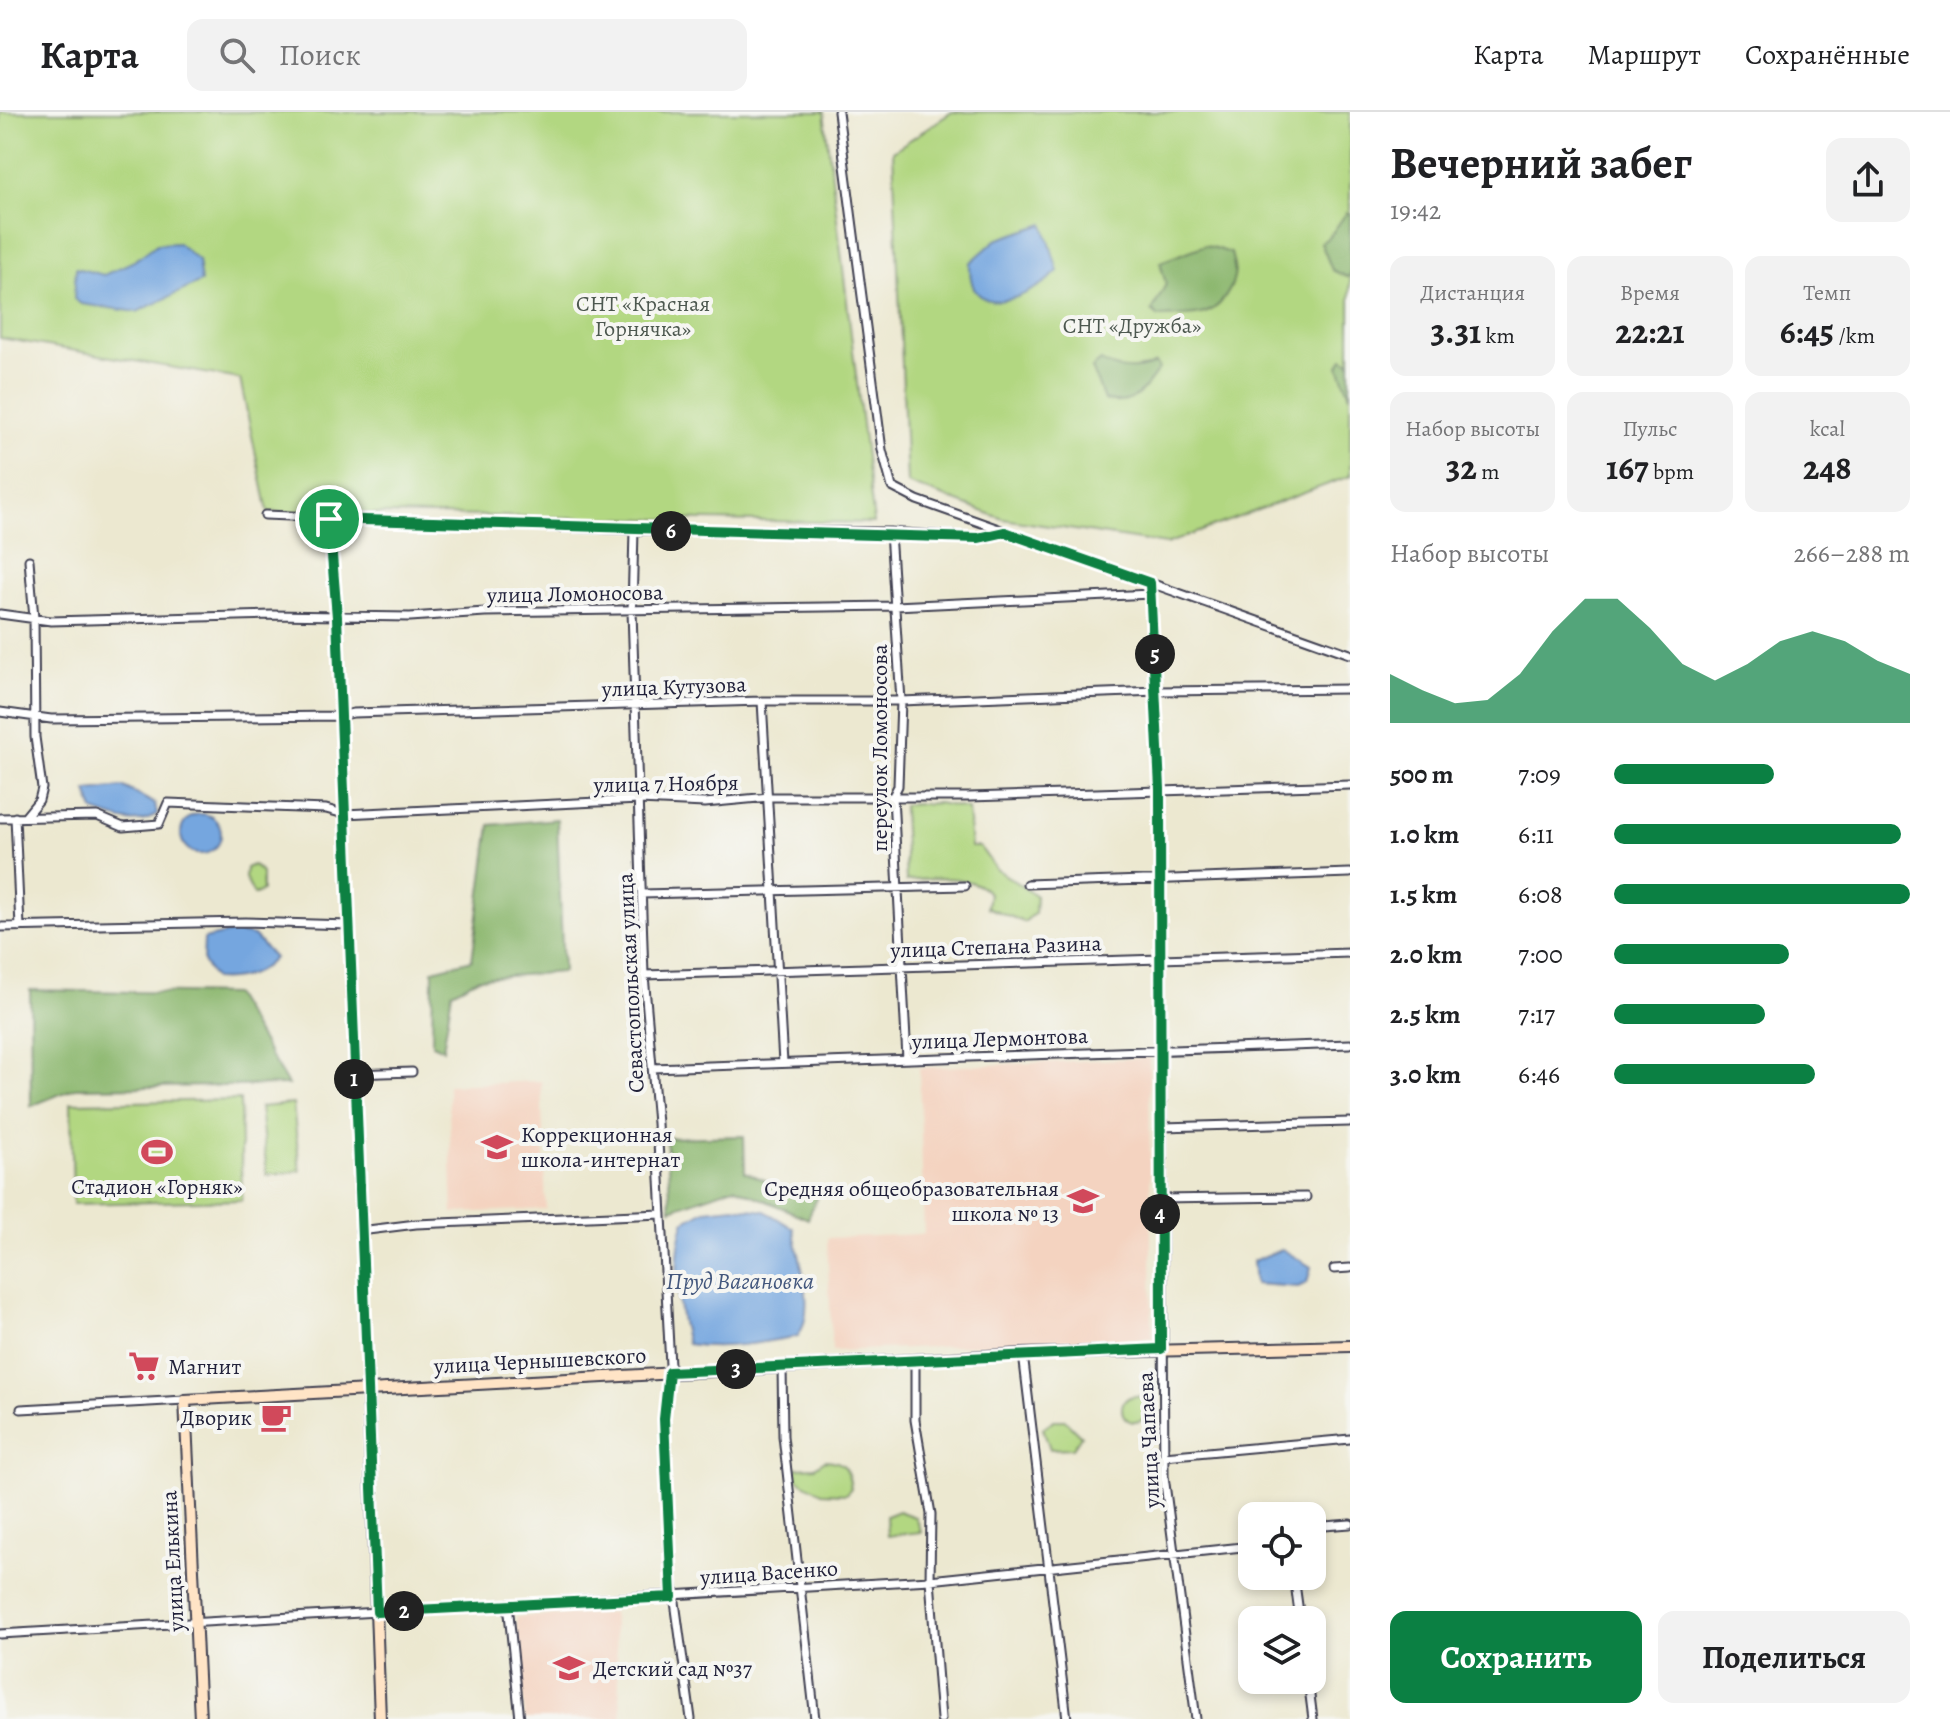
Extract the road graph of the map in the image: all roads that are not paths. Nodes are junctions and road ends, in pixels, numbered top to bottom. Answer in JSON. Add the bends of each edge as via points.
{"nodes":[{"id":1,"x":838,"y":112,"type":"edge"},
{"id":2,"x":265,"y":515,"type":"dead end"},
{"id":3,"x":329,"y":519,"type":"junction"},
{"id":4,"x":634,"y":530,"type":"junction"},
{"id":5,"x":890,"y":532,"type":"junction"},
{"id":6,"x":1005,"y":532,"type":"junction"},
{"id":7,"x":29,"y":560,"type":"dead end"},
{"id":8,"x":1150,"y":583,"type":"junction"},
{"id":9,"x":1151,"y":594,"type":"junction"},
{"id":10,"x":895,"y":606,"type":"junction"},
{"id":11,"x":632,"y":611,"type":"junction"},
{"id":12,"x":0,"y":614,"type":"edge"},
{"id":13,"x":337,"y":617,"type":"junction"},
{"id":14,"x":34,"y":618,"type":"junction"},
{"id":15,"x":1350,"y":654,"type":"edge"},
{"id":16,"x":1350,"y":689,"type":"edge"},
{"id":17,"x":1157,"y":691,"type":"junction"},
{"id":18,"x":762,"y":701,"type":"junction"},
{"id":19,"x":901,"y":701,"type":"junction"},
{"id":20,"x":637,"y":705,"type":"junction"},
{"id":21,"x":0,"y":712,"type":"edge"},
{"id":22,"x":36,"y":716,"type":"junction"},
{"id":23,"x":340,"y":716,"type":"junction"},
{"id":24,"x":1350,"y":785,"type":"edge"},
{"id":25,"x":1160,"y":789,"type":"junction"},
{"id":26,"x":893,"y":796,"type":"junction"},
{"id":27,"x":769,"y":797,"type":"junction"},
{"id":28,"x":639,"y":800,"type":"junction"},
{"id":29,"x":344,"y":814,"type":"junction"},
{"id":30,"x":15,"y":817,"type":"junction"},
{"id":31,"x":25,"y":817,"type":"junction"},
{"id":32,"x":0,"y":818,"type":"edge"},
{"id":33,"x":1350,"y":873,"type":"edge"},
{"id":34,"x":1160,"y":880,"type":"junction"},
{"id":35,"x":1027,"y":884,"type":"dead end"},
{"id":36,"x":965,"y":886,"type":"dead end"},
{"id":37,"x":898,"y":887,"type":"junction"},
{"id":38,"x":774,"y":889,"type":"junction"},
{"id":39,"x":642,"y":894,"type":"junction"},
{"id":40,"x":349,"y":925,"type":"junction"},
{"id":41,"x":0,"y":927,"type":"edge"},
{"id":42,"x":20,"y":927,"type":"junction"},
{"id":43,"x":1350,"y":953,"type":"edge"},
{"id":44,"x":1162,"y":960,"type":"junction"},
{"id":45,"x":902,"y":967,"type":"junction"},
{"id":46,"x":778,"y":971,"type":"junction"},
{"id":47,"x":644,"y":975,"type":"junction"},
{"id":48,"x":1350,"y":1044,"type":"edge"},
{"id":49,"x":1163,"y":1049,"type":"junction"},
{"id":50,"x":907,"y":1059,"type":"junction"},
{"id":51,"x":783,"y":1063,"type":"junction"},
{"id":52,"x":652,"y":1068,"type":"junction"},
{"id":53,"x":412,"y":1072,"type":"dead end"},
{"id":54,"x":354,"y":1074,"type":"junction"},
{"id":55,"x":1350,"y":1122,"type":"edge"},
{"id":56,"x":1162,"y":1127,"type":"junction"},
{"id":57,"x":1306,"y":1197,"type":"dead end"},
{"id":58,"x":1160,"y":1199,"type":"junction"},
{"id":59,"x":662,"y":1214,"type":"junction"},
{"id":60,"x":360,"y":1231,"type":"junction"},
{"id":61,"x":1350,"y":1268,"type":"edge"},
{"id":62,"x":1334,"y":1269,"type":"dead end"},
{"id":63,"x":1350,"y":1346,"type":"edge"},
{"id":64,"x":1161,"y":1349,"type":"junction"},
{"id":65,"x":1023,"y":1354,"type":"junction"},
{"id":66,"x":915,"y":1359,"type":"junction"},
{"id":67,"x":782,"y":1366,"type":"junction"},
{"id":68,"x":669,"y":1372,"type":"junction"},
{"id":69,"x":368,"y":1390,"type":"junction"},
{"id":70,"x":185,"y":1400,"type":"junction"},
{"id":71,"x":21,"y":1409,"type":"dead end"},
{"id":72,"x":1350,"y":1439,"type":"edge"},
{"id":73,"x":1164,"y":1456,"type":"junction"},
{"id":74,"x":1350,"y":1524,"type":"edge"},
{"id":75,"x":1326,"y":1526,"type":"edge"},
{"id":76,"x":1238,"y":1548,"type":"edge"},
{"id":77,"x":1176,"y":1553,"type":"junction"},
{"id":78,"x":1047,"y":1569,"type":"junction"},
{"id":79,"x":930,"y":1580,"type":"junction"},
{"id":80,"x":800,"y":1588,"type":"junction"},
{"id":81,"x":672,"y":1597,"type":"junction"},
{"id":82,"x":508,"y":1604,"type":"junction"},
{"id":83,"x":377,"y":1612,"type":"junction"},
{"id":84,"x":195,"y":1622,"type":"junction"},
{"id":85,"x":0,"y":1634,"type":"edge"},
{"id":86,"x":1310,"y":1694,"type":"edge"},
{"id":87,"x":200,"y":1719,"type":"edge"},
{"id":88,"x":380,"y":1719,"type":"edge"},
{"id":89,"x":520,"y":1719,"type":"edge"},
{"id":90,"x":691,"y":1719,"type":"edge"},
{"id":91,"x":815,"y":1719,"type":"edge"},
{"id":92,"x":941,"y":1719,"type":"edge"},
{"id":93,"x":1067,"y":1719,"type":"edge"},
{"id":94,"x":1196,"y":1719,"type":"edge"},
{"id":95,"x":1313,"y":1719,"type":"edge"}],
"edges":[{"from":1,"to":6,"type":"street","via":[[888,478],[892,487],[917,500]]},
{"from":2,"to":3,"type":"street"},
{"from":3,"to":4,"type":"street"},
{"from":3,"to":13,"type":"street"},
{"from":4,"to":5,"type":"street"},
{"from":4,"to":11,"type":"street","name":"Севастопольская улица"},
{"from":5,"to":6,"type":"street","via":[[978,538]]},
{"from":5,"to":10,"type":"street","name":"переулок Ломоносова"},
{"from":6,"to":8,"type":"street"},
{"from":7,"to":14,"type":"street"},
{"from":8,"to":9,"type":"street","name":"улица Чапаева"},
{"from":8,"to":15,"type":"street"},
{"from":9,"to":10,"type":"street","name":"улица Ломоносова"},
{"from":9,"to":17,"type":"street","name":"улица Чапаева"},
{"from":10,"to":11,"type":"street","name":"улица Ломоносова"},
{"from":10,"to":19,"type":"street","name":"переулок Ломоносова"},
{"from":11,"to":13,"type":"street","name":"улица Ломоносова"},
{"from":11,"to":20,"type":"street","name":"Севастопольская улица"},
{"from":12,"to":14,"type":"street","name":"улица Ломоносова"},
{"from":13,"to":14,"type":"street","name":"улица Ломоносова"},
{"from":13,"to":23,"type":"street"},
{"from":14,"to":22,"type":"street"},
{"from":16,"to":17,"type":"street","name":"улица Кутузова"},
{"from":17,"to":19,"type":"street","name":"улица Кутузова"},
{"from":17,"to":25,"type":"street","name":"улица Чапаева"},
{"from":18,"to":19,"type":"street","name":"улица Кутузова"},
{"from":18,"to":20,"type":"street","name":"улица Кутузова"},
{"from":18,"to":27,"type":"street"},
{"from":19,"to":26,"type":"street","name":"переулок Ломоносова","via":[[898,786]]},
{"from":20,"to":23,"type":"street","name":"улица Кутузова"},
{"from":20,"to":28,"type":"street","name":"Севастопольская улица"},
{"from":21,"to":22,"type":"street","name":"улица Кутузова"},
{"from":22,"to":23,"type":"street","name":"улица Кутузова"},
{"from":22,"to":31,"type":"street","via":[[42,788]]},
{"from":23,"to":29,"type":"street"},
{"from":24,"to":25,"type":"street","name":"улица 7 Ноября"},
{"from":25,"to":26,"type":"street","name":"улица 7 Ноября"},
{"from":25,"to":34,"type":"street","name":"улица Чапаева"},
{"from":26,"to":27,"type":"street","name":"улица 7 Ноября"},
{"from":26,"to":37,"type":"street","name":"переулок Ломоносова"},
{"from":27,"to":28,"type":"street","name":"улица 7 Ноября","via":[[705,803]]},
{"from":27,"to":38,"type":"street"},
{"from":28,"to":29,"type":"street","name":"улица 7 Ноября"},
{"from":28,"to":39,"type":"street","name":"Севастопольская улица"},
{"from":29,"to":31,"type":"street","name":"улица 7 Ноября","via":[[168,803],[159,824],[123,827],[97,816]]},
{"from":29,"to":40,"type":"street"},
{"from":30,"to":31,"type":"street","name":"улица 7 Ноября"},
{"from":30,"to":32,"type":"street","name":"улица 7 Ноября"},
{"from":30,"to":42,"type":"street"},
{"from":33,"to":34,"type":"street"},
{"from":34,"to":35,"type":"street"},
{"from":34,"to":44,"type":"street","name":"улица Чапаева"},
{"from":36,"to":37,"type":"street"},
{"from":37,"to":38,"type":"street"},
{"from":37,"to":45,"type":"street","name":"переулок Ломоносова"},
{"from":38,"to":39,"type":"street"},
{"from":38,"to":46,"type":"street"},
{"from":39,"to":47,"type":"street","name":"Севастопольская улица"},
{"from":40,"to":42,"type":"street"},
{"from":40,"to":54,"type":"street"},
{"from":41,"to":42,"type":"street"},
{"from":43,"to":44,"type":"street","name":"улица Степана Разина"},
{"from":44,"to":45,"type":"street","name":"улица Степана Разина"},
{"from":44,"to":49,"type":"street","name":"улица Чапаева"},
{"from":45,"to":46,"type":"street","name":"улица Степана Разина"},
{"from":45,"to":50,"type":"street","name":"переулок Ломоносова"},
{"from":46,"to":47,"type":"street","name":"улица Степана Разина"},
{"from":46,"to":51,"type":"street"},
{"from":47,"to":52,"type":"street","name":"Севастопольская улица"},
{"from":48,"to":49,"type":"street","name":"улица Лермонтова"},
{"from":49,"to":50,"type":"street","name":"улица Лермонтова"},
{"from":49,"to":56,"type":"street","name":"улица Чапаева"},
{"from":50,"to":51,"type":"street","name":"улица Лермонтова"},
{"from":51,"to":52,"type":"street","name":"улица Лермонтова"},
{"from":52,"to":59,"type":"street","name":"Севастопольская улица"},
{"from":53,"to":54,"type":"street"},
{"from":54,"to":60,"type":"street"},
{"from":55,"to":56,"type":"street"},
{"from":56,"to":58,"type":"street","name":"улица Чапаева"},
{"from":57,"to":58,"type":"street"},
{"from":58,"to":64,"type":"street","name":"улица Чапаева"},
{"from":59,"to":60,"type":"street"},
{"from":59,"to":68,"type":"street","name":"Севастопольская улица"},
{"from":60,"to":69,"type":"street"},
{"from":61,"to":62,"type":"street"},
{"from":63,"to":64,"type":"street","name":"улица Чернышевского"},
{"from":64,"to":65,"type":"street","name":"улица Чернышевского"},
{"from":64,"to":73,"type":"street","name":"улица Чапаева"},
{"from":65,"to":66,"type":"street","name":"улица Чернышевского"},
{"from":65,"to":78,"type":"street"},
{"from":66,"to":67,"type":"street","name":"улица Чернышевского"},
{"from":66,"to":79,"type":"street","via":[[915,1420],[931,1514]]},
{"from":67,"to":68,"type":"street","name":"улица Чернышевского"},
{"from":67,"to":80,"type":"street","via":[[783,1436]]},
{"from":68,"to":69,"type":"street","name":"улица Чернышевского"},
{"from":68,"to":81,"type":"street","name":"Севастопольская улица","via":[[664,1419]]},
{"from":69,"to":70,"type":"street","name":"улица Чернышевского"},
{"from":69,"to":83,"type":"street"},
{"from":70,"to":71,"type":"street","name":"улица Чернышевского"},
{"from":70,"to":84,"type":"street","name":"улица Елькина"},
{"from":72,"to":73,"type":"street"},
{"from":73,"to":77,"type":"street","name":"улица Чапаева"},
{"from":74,"to":75,"type":"street"},
{"from":76,"to":77,"type":"street","name":"улица Васенко"},
{"from":77,"to":78,"type":"street","name":"улица Васенко"},
{"from":77,"to":94,"type":"street","name":"улица Чапаева"},
{"from":78,"to":79,"type":"street","name":"улица Васенко"},
{"from":78,"to":93,"type":"street"},
{"from":79,"to":80,"type":"street","name":"улица Васенко"},
{"from":79,"to":92,"type":"street"},
{"from":80,"to":81,"type":"street","name":"улица Васенко"},
{"from":80,"to":91,"type":"street"},
{"from":81,"to":82,"type":"street","name":"улица Васенко"},
{"from":81,"to":90,"type":"street","name":"Севастопольская улица"},
{"from":82,"to":83,"type":"street","name":"улица Васенко"},
{"from":82,"to":89,"type":"street"},
{"from":83,"to":84,"type":"street","name":"улица Васенко"},
{"from":83,"to":88,"type":"street"},
{"from":84,"to":85,"type":"street","name":"улица Васенко"},
{"from":84,"to":87,"type":"street","name":"улица Елькина"},
{"from":86,"to":95,"type":"street"}]}
